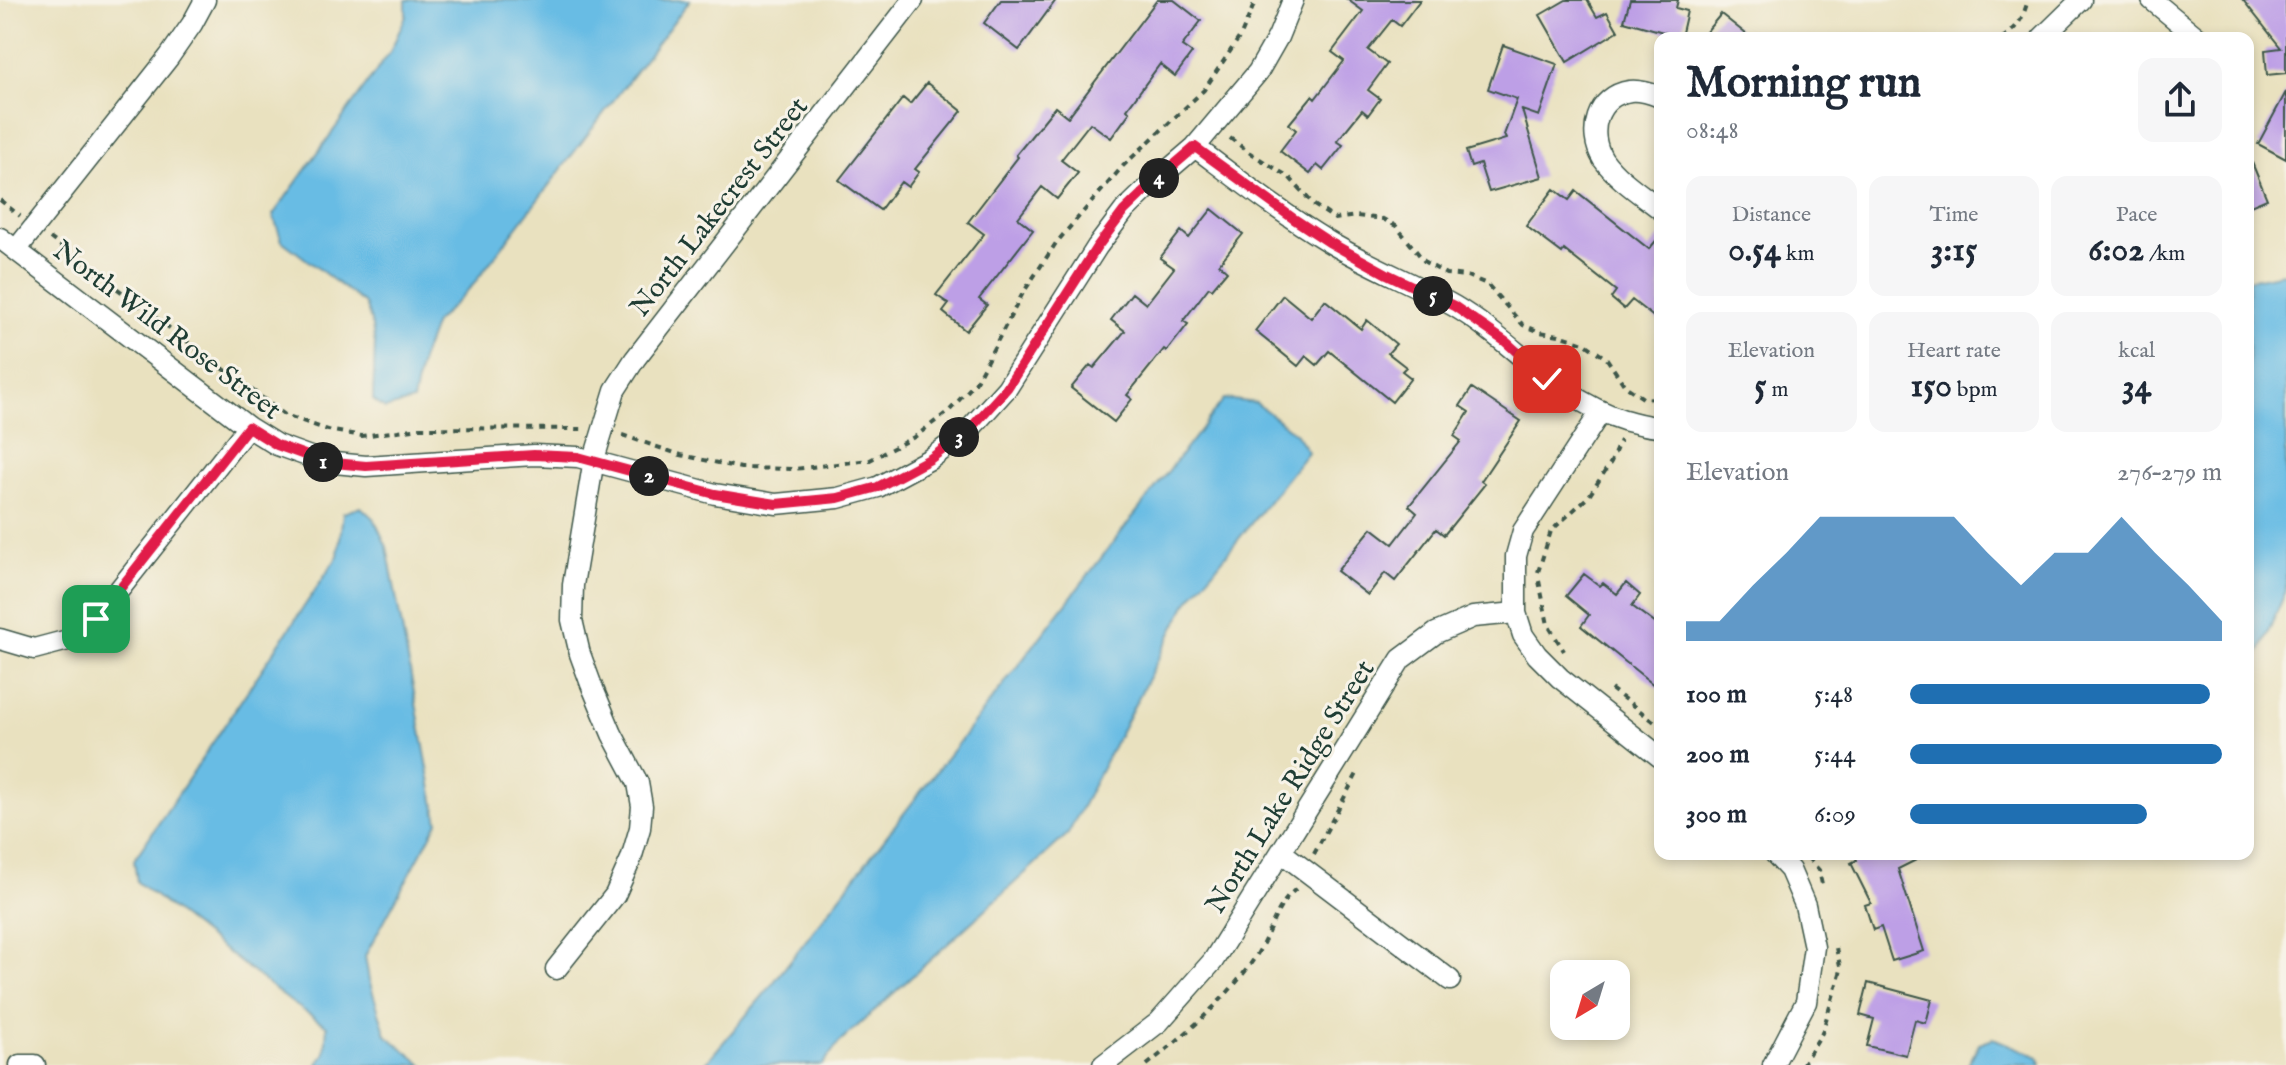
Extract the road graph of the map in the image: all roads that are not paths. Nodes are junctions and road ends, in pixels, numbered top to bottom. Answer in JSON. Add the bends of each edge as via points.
{"nodes":[{"id":1,"x":205,"y":0,"type":"edge"},
{"id":2,"x":913,"y":0,"type":"edge"},
{"id":3,"x":1293,"y":0,"type":"edge"},
{"id":4,"x":2081,"y":0,"type":"edge"},
{"id":5,"x":2152,"y":0,"type":"edge"},
{"id":6,"x":2052,"y":32,"type":"edge"},
{"id":7,"x":2191,"y":32,"type":"edge"},
{"id":8,"x":1654,"y":95,"type":"edge"},
{"id":9,"x":1195,"y":147,"type":"junction"},
{"id":10,"x":1654,"y":204,"type":"edge"},
{"id":11,"x":8,"y":244,"type":"edge"},
{"id":12,"x":1600,"y":413,"type":"junction"},
{"id":13,"x":1654,"y":426,"type":"edge"},
{"id":14,"x":248,"y":427,"type":"junction"},
{"id":15,"x":594,"y":459,"type":"junction"},
{"id":16,"x":1516,"y":613,"type":"junction"},
{"id":17,"x":0,"y":639,"type":"edge"},
{"id":18,"x":1654,"y":752,"type":"edge"},
{"id":19,"x":1281,"y":852,"type":"junction"},
{"id":20,"x":1781,"y":860,"type":"edge"},
{"id":21,"x":556,"y":969,"type":"dead end"},
{"id":22,"x":1450,"y":980,"type":"dead end"},
{"id":23,"x":20,"y":1065,"type":"edge"},
{"id":24,"x":35,"y":1065,"type":"edge"},
{"id":25,"x":1103,"y":1065,"type":"edge"},
{"id":26,"x":1773,"y":1065,"type":"edge"}],
"edges":[{"from":1,"to":11,"type":"street","via":[[169,57]]},
{"from":2,"to":15,"type":"street","name":"North Lakecrest Street","via":[[635,359],[615,390]]},
{"from":3,"to":9,"type":"street","name":"North Wild Rose Street","via":[[1258,72]]},
{"from":4,"to":6,"type":"street"},
{"from":5,"to":7,"type":"street"},
{"from":8,"to":10,"type":"street","via":[[1628,91],[1611,99],[1594,126],[1603,159]]},
{"from":9,"to":12,"type":"street","via":[[1329,242],[1454,306]]},
{"from":9,"to":15,"type":"street","name":"North Wild Rose Street","via":[[1124,211],[1007,388],[969,430],[878,487],[838,498],[776,504],[715,494]]},
{"from":11,"to":14,"type":"street","name":"North Wild Rose Street"},
{"from":12,"to":13,"type":"street"},
{"from":12,"to":16,"type":"street","via":[[1523,531],[1516,556]]},
{"from":14,"to":15,"type":"street","name":"North Wild Rose Street","via":[[277,445],[324,462],[366,466],[534,455]]},
{"from":14,"to":17,"type":"street","via":[[96,619],[68,640],[34,649]]},
{"from":15,"to":21,"type":"street","name":"North Lakecrest Street","via":[[572,620],[585,669],[638,783],[642,806],[631,859],[615,895]]},
{"from":16,"to":18,"type":"street","via":[[1537,655]]},
{"from":16,"to":19,"type":"street","name":"North Lake Ridge Street","via":[[1473,617],[1436,633],[1401,659]]},
{"from":19,"to":22,"type":"street"},
{"from":19,"to":25,"type":"street","name":"North Lake Ridge Street","via":[[1213,961],[1159,1022]]},
{"from":20,"to":26,"type":"street","via":[[1805,905],[1814,947],[1806,1002]]},
{"from":23,"to":24,"type":"street"}]}
